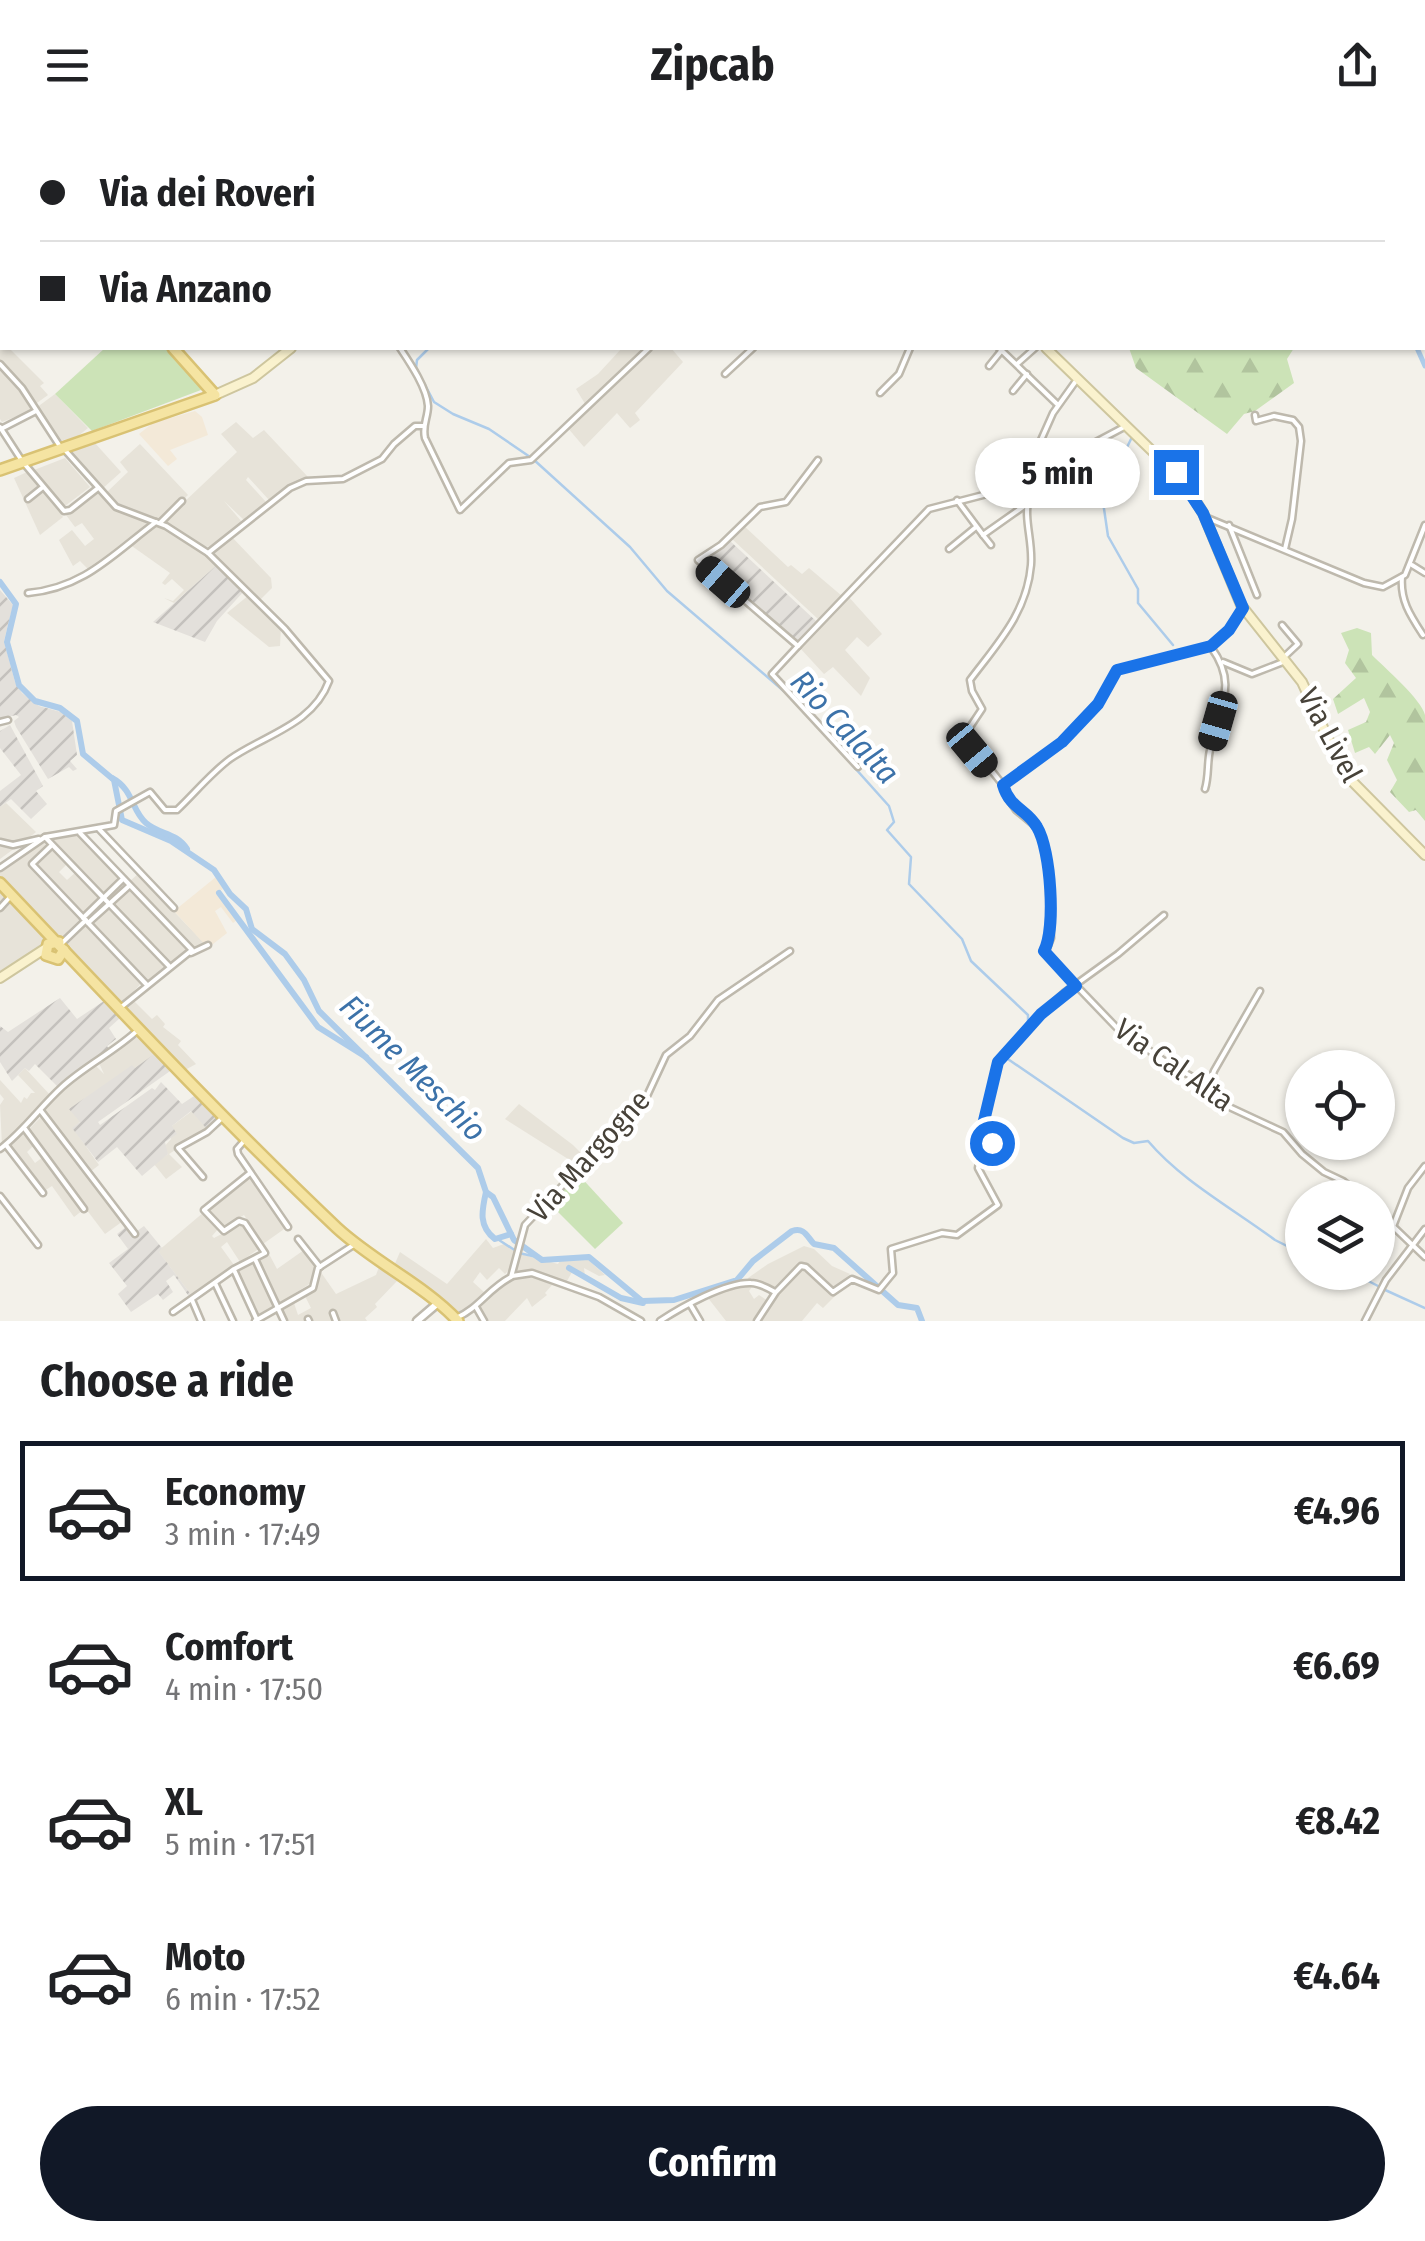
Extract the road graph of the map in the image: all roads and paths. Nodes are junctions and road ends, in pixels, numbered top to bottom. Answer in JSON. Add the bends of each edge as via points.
{"nodes":[{"id":1,"x":1386,"y":130,"type":"edge"},
{"id":2,"x":1409,"y":130,"type":"edge"},
{"id":3,"x":174,"y":350,"type":"edge"},
{"id":4,"x":289,"y":350,"type":"edge"},
{"id":5,"x":401,"y":350,"type":"edge"},
{"id":6,"x":647,"y":350,"type":"edge"},
{"id":7,"x":751,"y":350,"type":"edge"},
{"id":8,"x":909,"y":350,"type":"edge"},
{"id":9,"x":1000,"y":350,"type":"edge"},
{"id":10,"x":1002,"y":350,"type":"edge"},
{"id":11,"x":1033,"y":350,"type":"edge"},
{"id":12,"x":1048,"y":350,"type":"edge"},
{"id":13,"x":0,"y":364,"type":"edge"},
{"id":14,"x":1017,"y":364,"type":"junction"},
{"id":15,"x":988,"y":366,"type":"dead end"},
{"id":16,"x":725,"y":374,"type":"dead end"},
{"id":17,"x":1027,"y":374,"type":"junction"},
{"id":18,"x":1078,"y":378,"type":"junction"},
{"id":19,"x":206,"y":382,"type":"junction"},
{"id":20,"x":235,"y":388,"type":"junction"},
{"id":21,"x":1013,"y":391,"type":"dead end"},
{"id":22,"x":880,"y":393,"type":"dead end"},
{"id":23,"x":214,"y":395,"type":"junction"},
{"id":24,"x":199,"y":401,"type":"junction"},
{"id":25,"x":1058,"y":405,"type":"junction"},
{"id":26,"x":36,"y":411,"type":"junction"},
{"id":27,"x":1255,"y":414,"type":"dead end"},
{"id":28,"x":1127,"y":425,"type":"junction"},
{"id":29,"x":423,"y":426,"type":"junction"},
{"id":30,"x":1,"y":428,"type":"edge"},
{"id":31,"x":61,"y":447,"type":"junction"},
{"id":32,"x":818,"y":460,"type":"dead end"},
{"id":33,"x":23,"y":462,"type":"junction"},
{"id":34,"x":0,"y":470,"type":"edge"},
{"id":35,"x":1014,"y":482,"type":"junction"},
{"id":36,"x":43,"y":488,"type":"junction"},
{"id":37,"x":98,"y":488,"type":"junction"},
{"id":38,"x":1030,"y":495,"type":"junction"},
{"id":39,"x":28,"y":499,"type":"dead end"},
{"id":40,"x":957,"y":500,"type":"junction"},
{"id":41,"x":182,"y":501,"type":"dead end"},
{"id":42,"x":1027,"y":504,"type":"junction"},
{"id":43,"x":1205,"y":518,"type":"junction"},
{"id":44,"x":158,"y":523,"type":"junction"},
{"id":45,"x":1228,"y":525,"type":"junction"},
{"id":46,"x":1425,"y":526,"type":"edge"},
{"id":47,"x":976,"y":527,"type":"junction"},
{"id":48,"x":983,"y":535,"type":"junction"},
{"id":49,"x":991,"y":546,"type":"dead end"},
{"id":50,"x":948,"y":548,"type":"dead end"},
{"id":51,"x":1285,"y":549,"type":"junction"},
{"id":52,"x":208,"y":553,"type":"junction"},
{"id":53,"x":1410,"y":564,"type":"junction"},
{"id":54,"x":1425,"y":573,"type":"edge"},
{"id":55,"x":1402,"y":577,"type":"junction"},
{"id":56,"x":28,"y":593,"type":"dead end"},
{"id":57,"x":1257,"y":596,"type":"dead end"},
{"id":58,"x":1243,"y":608,"type":"junction"},
{"id":59,"x":1282,"y":625,"type":"dead end"},
{"id":60,"x":1423,"y":635,"type":"edge"},
{"id":61,"x":798,"y":646,"type":"junction"},
{"id":62,"x":1211,"y":646,"type":"junction"},
{"id":63,"x":1284,"y":660,"type":"junction"},
{"id":64,"x":1222,"y":662,"type":"junction"},
{"id":65,"x":8,"y":720,"type":"dead end"},
{"id":66,"x":0,"y":722,"type":"edge"},
{"id":67,"x":858,"y":767,"type":"dead end"},
{"id":68,"x":1003,"y":785,"type":"junction"},
{"id":69,"x":1205,"y":789,"type":"dead end"},
{"id":70,"x":99,"y":829,"type":"junction"},
{"id":71,"x":80,"y":833,"type":"junction"},
{"id":72,"x":43,"y":838,"type":"junction"},
{"id":73,"x":0,"y":842,"type":"edge"},
{"id":74,"x":52,"y":844,"type":"junction"},
{"id":75,"x":1425,"y":855,"type":"edge"},
{"id":76,"x":0,"y":868,"type":"edge"},
{"id":77,"x":138,"y":870,"type":"junction"},
{"id":78,"x":126,"y":882,"type":"junction"},
{"id":79,"x":0,"y":883,"type":"edge"},
{"id":80,"x":12,"y":895,"type":"junction"},
{"id":81,"x":102,"y":899,"type":"junction"},
{"id":82,"x":108,"y":905,"type":"junction"},
{"id":83,"x":0,"y":908,"type":"edge"},
{"id":84,"x":174,"y":908,"type":"dead end"},
{"id":85,"x":1164,"y":915,"type":"dead end"},
{"id":86,"x":86,"y":920,"type":"junction"},
{"id":87,"x":208,"y":946,"type":"dead end"},
{"id":88,"x":55,"y":949,"type":"junction"},
{"id":89,"x":790,"y":951,"type":"dead end"},
{"id":90,"x":192,"y":952,"type":"junction"},
{"id":91,"x":171,"y":968,"type":"junction"},
{"id":92,"x":0,"y":978,"type":"edge"},
{"id":93,"x":146,"y":985,"type":"junction"},
{"id":94,"x":1076,"y":986,"type":"junction"},
{"id":95,"x":1260,"y":991,"type":"dead end"},
{"id":96,"x":120,"y":1008,"type":"junction"},
{"id":97,"x":139,"y":1029,"type":"junction"},
{"id":98,"x":1209,"y":1086,"type":"junction"},
{"id":99,"x":40,"y":1111,"type":"junction"},
{"id":100,"x":223,"y":1117,"type":"junction"},
{"id":101,"x":24,"y":1129,"type":"junction"},
{"id":102,"x":246,"y":1140,"type":"junction"},
{"id":103,"x":6,"y":1144,"type":"junction"},
{"id":104,"x":0,"y":1150,"type":"edge"},
{"id":105,"x":1425,"y":1166,"type":"edge"},
{"id":106,"x":250,"y":1173,"type":"junction"},
{"id":107,"x":203,"y":1177,"type":"dead end"},
{"id":108,"x":1339,"y":1180,"type":"edge"},
{"id":109,"x":43,"y":1192,"type":"dead end"},
{"id":110,"x":0,"y":1196,"type":"edge"},
{"id":111,"x":84,"y":1210,"type":"dead end"},
{"id":112,"x":1395,"y":1221,"type":"edge"},
{"id":113,"x":288,"y":1227,"type":"dead end"},
{"id":114,"x":1425,"y":1230,"type":"edge"},
{"id":115,"x":1395,"y":1232,"type":"edge"},
{"id":116,"x":135,"y":1234,"type":"dead end"},
{"id":117,"x":298,"y":1239,"type":"dead end"},
{"id":118,"x":354,"y":1244,"type":"junction"},
{"id":119,"x":38,"y":1245,"type":"dead end"},
{"id":120,"x":1412,"y":1246,"type":"junction"},
{"id":121,"x":1425,"y":1257,"type":"edge"},
{"id":122,"x":254,"y":1258,"type":"junction"},
{"id":123,"x":320,"y":1267,"type":"junction"},
{"id":124,"x":234,"y":1269,"type":"junction"},
{"id":125,"x":511,"y":1277,"type":"junction"},
{"id":126,"x":214,"y":1282,"type":"junction"},
{"id":127,"x":776,"y":1292,"type":"junction"},
{"id":128,"x":192,"y":1300,"type":"junction"},
{"id":129,"x":438,"y":1303,"type":"junction"},
{"id":130,"x":690,"y":1304,"type":"junction"},
{"id":131,"x":476,"y":1307,"type":"junction"},
{"id":132,"x":278,"y":1309,"type":"junction"},
{"id":133,"x":173,"y":1312,"type":"dead end"},
{"id":134,"x":332,"y":1314,"type":"dead end"},
{"id":135,"x":256,"y":1320,"type":"edge"},
{"id":136,"x":457,"y":1320,"type":"edge"},
{"id":137,"x":201,"y":1321,"type":"edge"},
{"id":138,"x":232,"y":1321,"type":"edge"},
{"id":139,"x":284,"y":1321,"type":"edge"},
{"id":140,"x":336,"y":1321,"type":"edge"},
{"id":141,"x":417,"y":1321,"type":"edge"},
{"id":142,"x":484,"y":1321,"type":"edge"},
{"id":143,"x":641,"y":1321,"type":"edge"},
{"id":144,"x":660,"y":1321,"type":"edge"},
{"id":145,"x":700,"y":1321,"type":"edge"},
{"id":146,"x":757,"y":1321,"type":"edge"},
{"id":147,"x":1366,"y":1321,"type":"edge"}],
"edges":[{"from":1,"to":2,"type":"street"},
{"from":3,"to":19,"type":"main road"},
{"from":4,"to":20,"type":"main road"},
{"from":5,"to":29,"type":"street","via":[[426,398]]},
{"from":6,"to":29,"type":"street","via":[[532,459],[509,463],[461,509]]},
{"from":7,"to":16,"type":"street"},
{"from":8,"to":22,"type":"street","via":[[899,374]]},
{"from":9,"to":15,"type":"street"},
{"from":10,"to":14,"type":"street"},
{"from":11,"to":14,"type":"street"},
{"from":12,"to":18,"type":"main road","name":"Via Livel"},
{"from":13,"to":26,"type":"street"},
{"from":14,"to":17,"type":"street"},
{"from":17,"to":21,"type":"street"},
{"from":17,"to":25,"type":"street"},
{"from":18,"to":25,"type":"street"},
{"from":18,"to":28,"type":"main road","name":"Via Livel"},
{"from":19,"to":20,"type":"main road"},
{"from":19,"to":23,"type":"main road"},
{"from":19,"to":24,"type":"main road"},
{"from":20,"to":23,"type":"main road"},
{"from":23,"to":24,"type":"main road"},
{"from":24,"to":31,"type":"main road"},
{"from":25,"to":35,"type":"street"},
{"from":26,"to":30,"type":"street"},
{"from":26,"to":31,"type":"street"},
{"from":27,"to":51,"type":"street","via":[[1256,421],[1292,420],[1301,430]]},
{"from":28,"to":38,"type":"street","via":[[1094,443],[1052,488]]},
{"from":28,"to":43,"type":"main road","name":"Via Livel","via":[[1176,472]]},
{"from":29,"to":52,"type":"street","via":[[352,474],[290,488]]},
{"from":30,"to":33,"type":"street"},
{"from":31,"to":33,"type":"main road"},
{"from":31,"to":37,"type":"street"},
{"from":32,"to":61,"type":"street","via":[[786,502],[760,507],[698,560]]},
{"from":33,"to":34,"type":"main road"},
{"from":33,"to":36,"type":"street"},
{"from":35,"to":38,"type":"street"},
{"from":35,"to":40,"type":"street"},
{"from":36,"to":37,"type":"street","via":[[66,512]]},
{"from":36,"to":39,"type":"street"},
{"from":37,"to":44,"type":"street","via":[[120,510]]},
{"from":38,"to":42,"type":"street"},
{"from":40,"to":47,"type":"street"},
{"from":40,"to":61,"type":"street","via":[[929,509]]},
{"from":41,"to":44,"type":"street"},
{"from":42,"to":48,"type":"street"},
{"from":42,"to":68,"type":"street","via":[[1032,561],[1024,604],[970,680],[982,708],[964,736]]},
{"from":43,"to":45,"type":"street"},
{"from":43,"to":58,"type":"main road","name":"Via Livel"},
{"from":44,"to":52,"type":"street"},
{"from":44,"to":56,"type":"street","via":[[75,583]]},
{"from":45,"to":51,"type":"street"},
{"from":45,"to":57,"type":"street"},
{"from":46,"to":53,"type":"street"},
{"from":47,"to":48,"type":"street"},
{"from":47,"to":50,"type":"street"},
{"from":48,"to":49,"type":"street"},
{"from":51,"to":55,"type":"street","via":[[1364,583],[1384,587]]},
{"from":52,"to":70,"type":"street","via":[[329,681],[313,708],[228,760],[177,810],[165,810],[150,792],[118,810],[114,825]]},
{"from":53,"to":54,"type":"street"},
{"from":53,"to":55,"type":"street"},
{"from":55,"to":60,"type":"street","via":[[1407,612]]},
{"from":58,"to":62,"type":"street"},
{"from":58,"to":63,"type":"main road","name":"Via Livel"},
{"from":59,"to":63,"type":"street","via":[[1298,644]]},
{"from":61,"to":67,"type":"street","via":[[772,674]]},
{"from":62,"to":64,"type":"street"},
{"from":62,"to":68,"type":"street","via":[[1117,670],[1074,730]]},
{"from":63,"to":64,"type":"street","via":[[1252,674]]},
{"from":63,"to":75,"type":"main road","name":"Via Livel","via":[[1310,696],[1348,777]]},
{"from":64,"to":69,"type":"street","via":[[1228,683]]},
{"from":65,"to":66,"type":"street"},
{"from":68,"to":94,"type":"street","name":"Via Cal Alta","via":[[1016,810],[1039,829],[1048,861],[1051,938],[1044,951]]},
{"from":70,"to":71,"type":"street"},
{"from":70,"to":77,"type":"street"},
{"from":71,"to":72,"type":"street"},
{"from":71,"to":78,"type":"street"},
{"from":72,"to":73,"type":"street"},
{"from":72,"to":74,"type":"street"},
{"from":72,"to":76,"type":"street"},
{"from":74,"to":81,"type":"street"},
{"from":74,"to":86,"type":"street","via":[[32,864]]},
{"from":77,"to":78,"type":"street"},
{"from":77,"to":84,"type":"street"},
{"from":78,"to":81,"type":"street"},
{"from":78,"to":82,"type":"street"},
{"from":78,"to":90,"type":"street"},
{"from":79,"to":80,"type":"main road"},
{"from":80,"to":83,"type":"street"},
{"from":80,"to":88,"type":"main road"},
{"from":81,"to":82,"type":"street"},
{"from":81,"to":86,"type":"street"},
{"from":82,"to":86,"type":"street"},
{"from":82,"to":91,"type":"street"},
{"from":85,"to":94,"type":"street"},
{"from":86,"to":88,"type":"street"},
{"from":86,"to":93,"type":"street"},
{"from":87,"to":90,"type":"street"},
{"from":88,"to":92,"type":"main road"},
{"from":88,"to":96,"type":"main road"},
{"from":89,"to":125,"type":"street","name":"Via Margogne","via":[[718,1000],[666,1055],[646,1098],[524,1225]]},
{"from":90,"to":91,"type":"street"},
{"from":91,"to":93,"type":"street"},
{"from":93,"to":96,"type":"street"},
{"from":94,"to":98,"type":"street","name":"Via Cal Alta","via":[[1140,1045]]},
{"from":94,"to":127,"type":"street","via":[[1003,1056],[983,1125],[994,1149],[978,1164],[998,1206],[957,1235],[942,1233],[891,1249],[893,1272],[882,1287],[852,1279],[833,1292],[803,1266]]},
{"from":95,"to":98,"type":"street"},
{"from":96,"to":97,"type":"main road"},
{"from":97,"to":99,"type":"street","via":[[64,1084]]},
{"from":97,"to":100,"type":"main road"},
{"from":98,"to":108,"type":"street","name":"Via Cal Alta","via":[[1208,1100],[1283,1132]]},
{"from":99,"to":101,"type":"street"},
{"from":99,"to":116,"type":"street"},
{"from":100,"to":102,"type":"main road"},
{"from":100,"to":107,"type":"street","via":[[178,1148]]},
{"from":101,"to":103,"type":"street"},
{"from":101,"to":111,"type":"street"},
{"from":102,"to":106,"type":"street","via":[[237,1152]]},
{"from":102,"to":118,"type":"main road"},
{"from":103,"to":104,"type":"street"},
{"from":103,"to":109,"type":"street"},
{"from":105,"to":112,"type":"street"},
{"from":106,"to":113,"type":"street"},
{"from":106,"to":122,"type":"street","via":[[206,1211],[224,1231],[245,1222],[265,1250]]},
{"from":110,"to":119,"type":"street"},
{"from":114,"to":120,"type":"street"},
{"from":115,"to":120,"type":"street"},
{"from":117,"to":123,"type":"street"},
{"from":118,"to":123,"type":"street"},
{"from":118,"to":129,"type":"main road"},
{"from":120,"to":121,"type":"street"},
{"from":120,"to":147,"type":"street"},
{"from":122,"to":124,"type":"street"},
{"from":122,"to":132,"type":"street"},
{"from":123,"to":132,"type":"street","via":[[314,1288]]},
{"from":124,"to":126,"type":"street"},
{"from":124,"to":135,"type":"street"},
{"from":125,"to":131,"type":"street"},
{"from":125,"to":143,"type":"street","via":[[527,1272],[598,1297]]},
{"from":126,"to":128,"type":"street"},
{"from":126,"to":138,"type":"street"},
{"from":127,"to":130,"type":"street","via":[[751,1283]]},
{"from":127,"to":146,"type":"street"},
{"from":128,"to":133,"type":"street"},
{"from":128,"to":137,"type":"street"},
{"from":129,"to":136,"type":"main road"},
{"from":129,"to":141,"type":"street"},
{"from":130,"to":144,"type":"street"},
{"from":130,"to":145,"type":"street"},
{"from":131,"to":136,"type":"street"},
{"from":131,"to":142,"type":"street"},
{"from":132,"to":135,"type":"street"},
{"from":132,"to":139,"type":"street"},
{"from":134,"to":140,"type":"street"}]}
